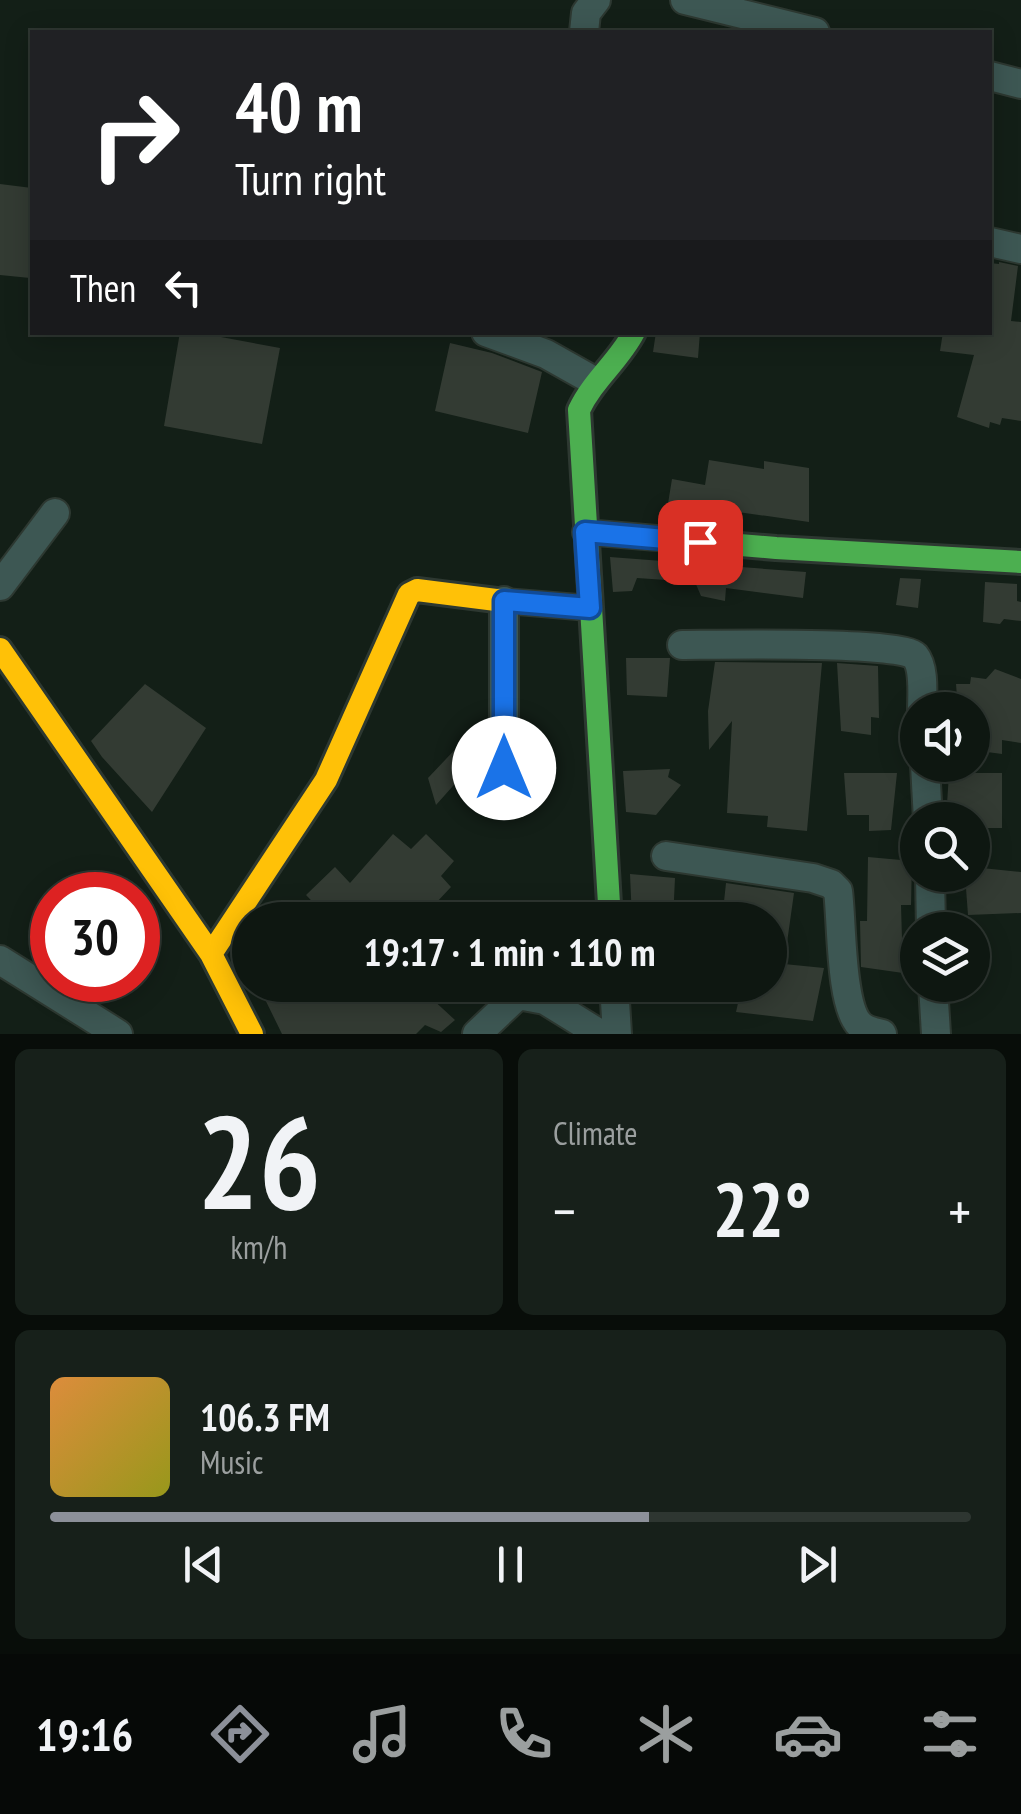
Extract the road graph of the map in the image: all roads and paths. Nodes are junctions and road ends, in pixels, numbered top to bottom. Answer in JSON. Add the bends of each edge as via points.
{"nodes":[{"id":1,"x":596,"y":0,"type":"edge"},
{"id":2,"x":685,"y":0,"type":"edge"},
{"id":3,"x":584,"y":30,"type":"edge"},
{"id":4,"x":806,"y":30,"type":"edge"},
{"id":5,"x":992,"y":77,"type":"edge"},
{"id":6,"x":1021,"y":84,"type":"edge"},
{"id":7,"x":992,"y":242,"type":"edge"},
{"id":8,"x":1021,"y":249,"type":"edge"},
{"id":9,"x":494,"y":335,"type":"edge"},
{"id":10,"x":632,"y":335,"type":"edge"},
{"id":11,"x":594,"y":381,"type":"junction"},
{"id":12,"x":55,"y":514,"type":"dead end"},
{"id":13,"x":585,"y":532,"type":"junction"},
{"id":14,"x":1021,"y":562,"type":"edge"},
{"id":15,"x":0,"y":586,"type":"edge"},
{"id":16,"x":504,"y":601,"type":"junction"},
{"id":17,"x":590,"y":608,"type":"junction"},
{"id":18,"x":682,"y":644,"type":"dead end"},
{"id":19,"x":0,"y":650,"type":"edge"},
{"id":20,"x":921,"y":692,"type":"edge"},
{"id":21,"x":504,"y":768,"type":"dead end"},
{"id":22,"x":666,"y":856,"type":"dead end"},
{"id":23,"x":609,"y":902,"type":"edge"},
{"id":24,"x":210,"y":954,"type":"junction"},
{"id":25,"x":0,"y":960,"type":"edge"},
{"id":26,"x":615,"y":1002,"type":"edge"},
{"id":27,"x":934,"y":1002,"type":"edge"},
{"id":28,"x":118,"y":1034,"type":"edge"},
{"id":29,"x":252,"y":1034,"type":"edge"},
{"id":30,"x":477,"y":1034,"type":"edge"},
{"id":31,"x":600,"y":1034,"type":"edge"},
{"id":32,"x":617,"y":1034,"type":"edge"},
{"id":33,"x":882,"y":1034,"type":"edge"},
{"id":34,"x":936,"y":1034,"type":"edge"}],
"edges":[{"from":1,"to":3,"type":"street"},
{"from":2,"to":4,"type":"street"},
{"from":5,"to":6,"type":"street"},
{"from":7,"to":8,"type":"street"},
{"from":9,"to":11,"type":"street"},
{"from":10,"to":11,"type":"street","via":[[622,356]]},
{"from":11,"to":13,"type":"street","via":[[579,410]]},
{"from":12,"to":15,"type":"street"},
{"from":13,"to":14,"type":"street"},
{"from":13,"to":17,"type":"street"},
{"from":16,"to":17,"type":"street"},
{"from":16,"to":21,"type":"street"},
{"from":16,"to":24,"type":"street","via":[[408,594],[326,780]]},
{"from":17,"to":23,"type":"street"},
{"from":18,"to":20,"type":"street","via":[[869,646],[910,653]]},
{"from":19,"to":24,"type":"street"},
{"from":22,"to":33,"type":"street","via":[[831,884],[838,891],[850,1006],[858,1024]]},
{"from":24,"to":29,"type":"street"},
{"from":25,"to":28,"type":"street"},
{"from":26,"to":32,"type":"street"},
{"from":27,"to":34,"type":"street"},
{"from":30,"to":31,"type":"street","via":[[518,995],[546,1000]]}]}
